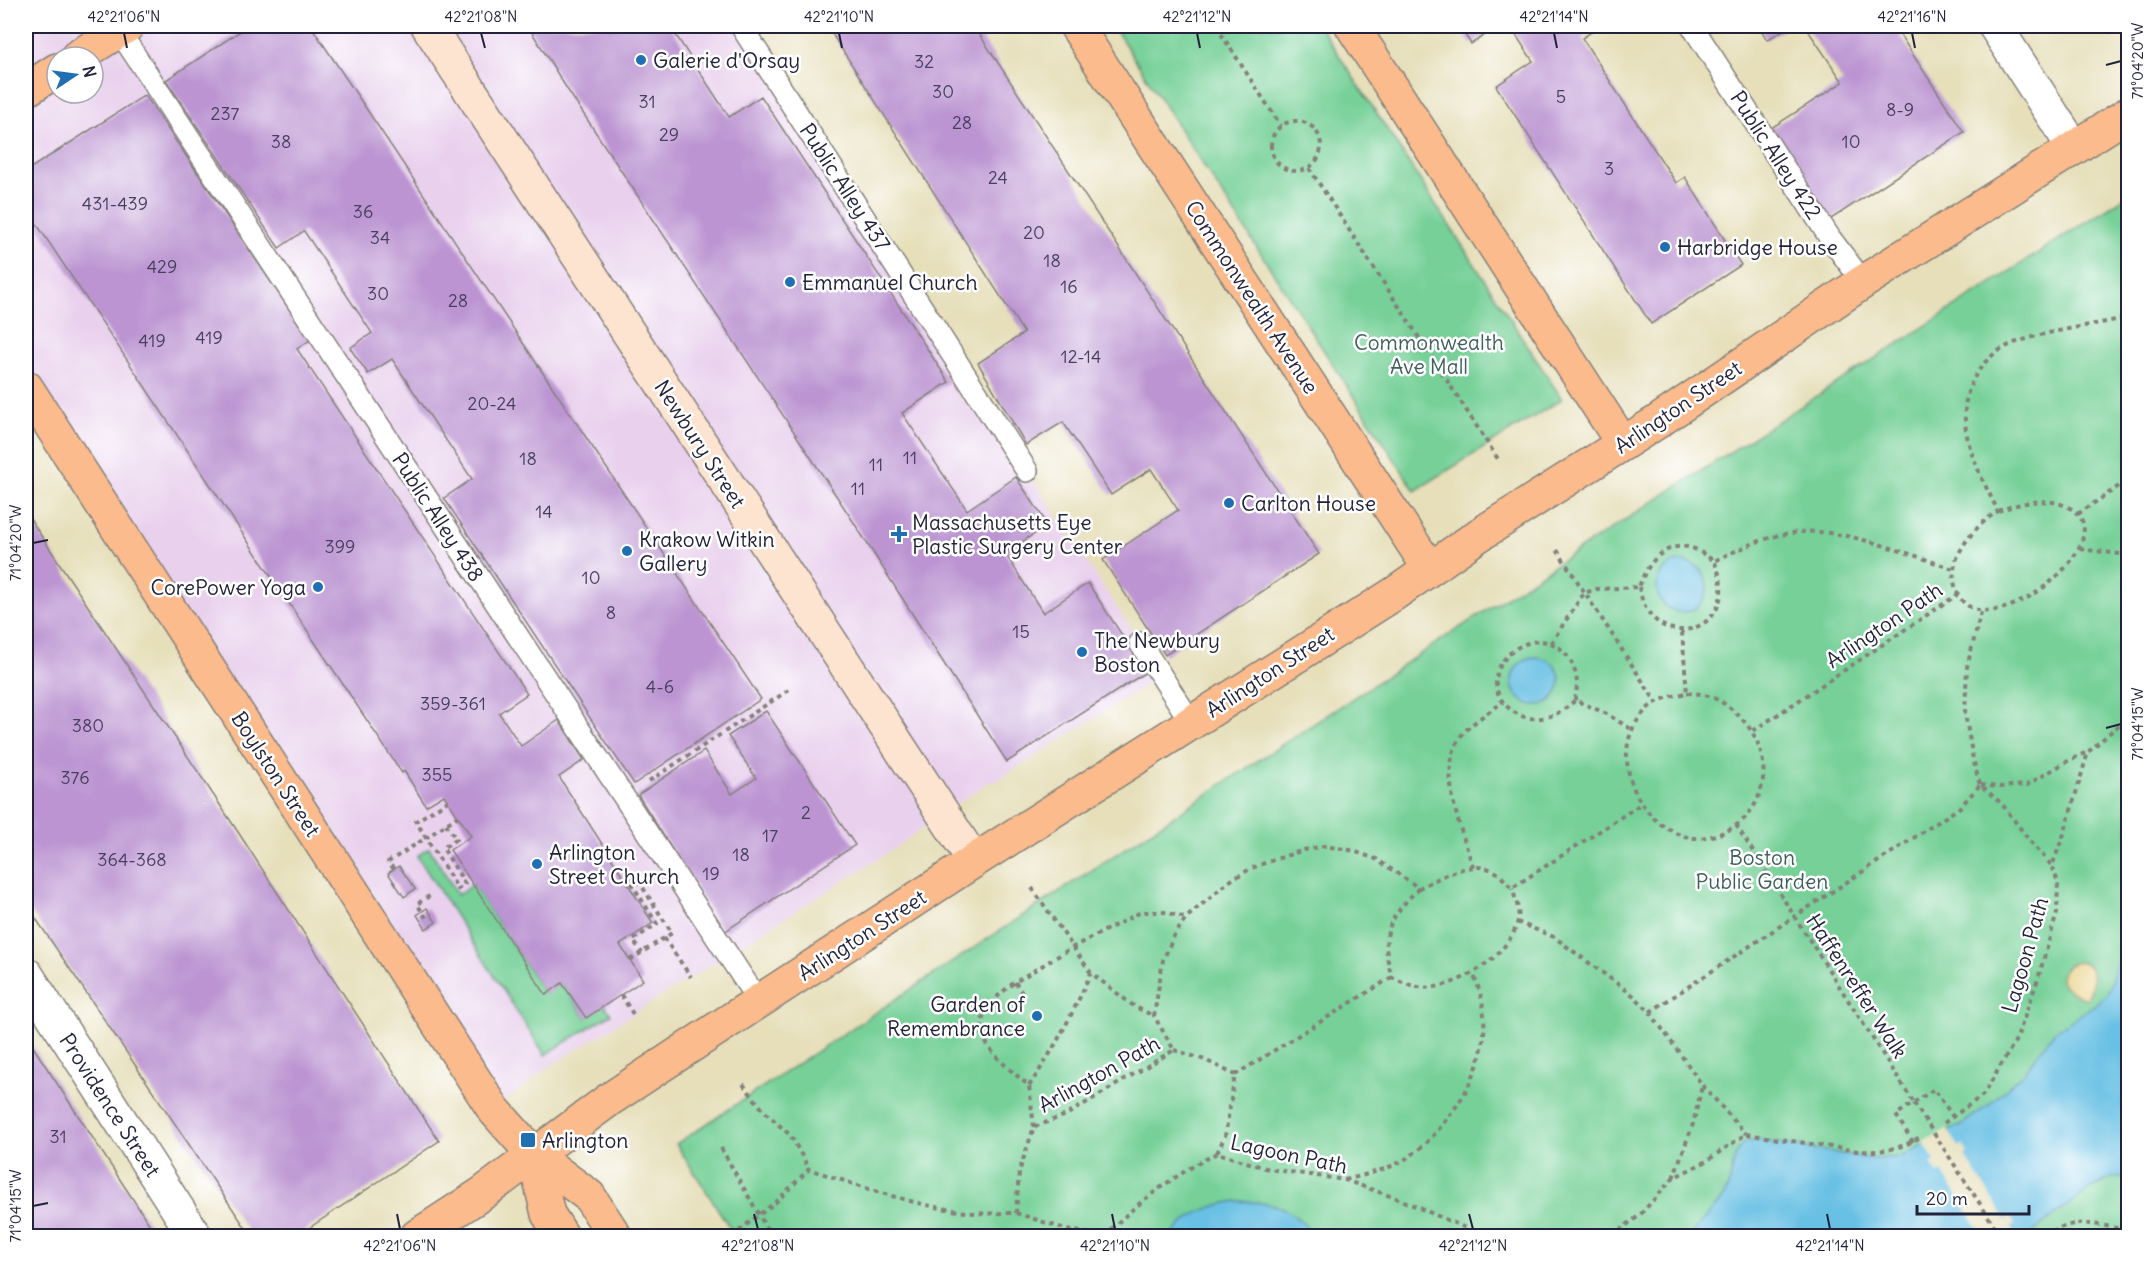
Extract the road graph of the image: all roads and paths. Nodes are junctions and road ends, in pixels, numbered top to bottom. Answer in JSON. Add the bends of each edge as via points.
{"nodes":[{"id":1,"x":428,"y":26,"type":"edge"},
{"id":2,"x":741,"y":26,"type":"edge"},
{"id":3,"x":1076,"y":26,"type":"edge"},
{"id":4,"x":1216,"y":26,"type":"edge"},
{"id":5,"x":1352,"y":26,"type":"edge"},
{"id":6,"x":1692,"y":26,"type":"edge"},
{"id":7,"x":1995,"y":26,"type":"edge"},
{"id":8,"x":123,"y":28,"type":"edge"},
{"id":9,"x":96,"y":45,"type":"edge"},
{"id":10,"x":45,"y":78,"type":"edge"},
{"id":11,"x":26,"y":90,"type":"edge"},
{"id":12,"x":2128,"y":114,"type":"edge"},
{"id":13,"x":1281,"y":126,"type":"junction"},
{"id":14,"x":2074,"y":148,"type":"junction"},
{"id":15,"x":1309,"y":168,"type":"junction"},
{"id":16,"x":1863,"y":282,"type":"junction"},
{"id":17,"x":2128,"y":317,"type":"edge"},
{"id":18,"x":26,"y":387,"type":"edge"},
{"id":19,"x":1623,"y":444,"type":"junction"},
{"id":20,"x":1498,"y":459,"type":"dead end"},
{"id":21,"x":1027,"y":471,"type":"dead end"},
{"id":22,"x":2128,"y":480,"type":"edge"},
{"id":23,"x":1998,"y":511,"type":"junction"},
{"id":24,"x":2078,"y":514,"type":"junction"},
{"id":25,"x":2080,"y":549,"type":"junction"},
{"id":26,"x":1557,"y":550,"type":"dead end"},
{"id":27,"x":2128,"y":555,"type":"edge"},
{"id":28,"x":1714,"y":561,"type":"junction"},
{"id":29,"x":1429,"y":568,"type":"junction"},
{"id":30,"x":1953,"y":568,"type":"junction"},
{"id":31,"x":1640,"y":586,"type":"junction"},
{"id":32,"x":1584,"y":593,"type":"junction"},
{"id":33,"x":1957,"y":595,"type":"junction"},
{"id":34,"x":1981,"y":612,"type":"junction"},
{"id":35,"x":1682,"y":632,"type":"junction"},
{"id":36,"x":1140,"y":643,"type":"dead end"},
{"id":37,"x":1551,"y":643,"type":"junction"},
{"id":38,"x":792,"y":688,"type":"dead end"},
{"id":39,"x":1687,"y":693,"type":"junction"},
{"id":40,"x":1575,"y":700,"type":"junction"},
{"id":41,"x":1503,"y":702,"type":"junction"},
{"id":42,"x":1656,"y":702,"type":"junction"},
{"id":43,"x":2128,"y":717,"type":"edge"},
{"id":44,"x":1191,"y":722,"type":"junction"},
{"id":45,"x":1631,"y":729,"type":"junction"},
{"id":46,"x":1753,"y":731,"type":"junction"},
{"id":47,"x":2088,"y":752,"type":"junction"},
{"id":48,"x":663,"y":772,"type":"dead end"},
{"id":49,"x":1980,"y":785,"type":"junction"},
{"id":50,"x":448,"y":801,"type":"dead end"},
{"id":51,"x":1641,"y":804,"type":"junction"},
{"id":52,"x":458,"y":816,"type":"dead end"},
{"id":53,"x":446,"y":824,"type":"junction"},
{"id":54,"x":1736,"y":825,"type":"junction"},
{"id":55,"x":426,"y":838,"type":"junction"},
{"id":56,"x":974,"y":861,"type":"junction"},
{"id":57,"x":2052,"y":866,"type":"junction"},
{"id":58,"x":1473,"y":867,"type":"junction"},
{"id":59,"x":394,"y":869,"type":"dead end"},
{"id":60,"x":1032,"y":888,"type":"dead end"},
{"id":61,"x":1419,"y":888,"type":"junction"},
{"id":62,"x":1512,"y":888,"type":"junction"},
{"id":63,"x":430,"y":895,"type":"dead end"},
{"id":64,"x":426,"y":918,"type":"dead end"},
{"id":65,"x":1186,"y":918,"type":"junction"},
{"id":66,"x":1794,"y":918,"type":"junction"},
{"id":67,"x":1517,"y":922,"type":"junction"},
{"id":68,"x":664,"y":938,"type":"junction"},
{"id":69,"x":1073,"y":947,"type":"junction"},
{"id":70,"x":642,"y":953,"type":"junction"},
{"id":71,"x":630,"y":960,"type":"dead end"},
{"id":72,"x":1091,"y":973,"type":"junction"},
{"id":73,"x":26,"y":974,"type":"edge"},
{"id":74,"x":1473,"y":974,"type":"junction"},
{"id":75,"x":691,"y":977,"type":"dead end"},
{"id":76,"x":1392,"y":977,"type":"junction"},
{"id":77,"x":1015,"y":982,"type":"junction"},
{"id":78,"x":1022,"y":993,"type":"dead end"},
{"id":79,"x":621,"y":994,"type":"dead end"},
{"id":80,"x":759,"y":1002,"type":"junction"},
{"id":81,"x":1650,"y":1012,"type":"junction"},
{"id":82,"x":633,"y":1014,"type":"dead end"},
{"id":83,"x":1154,"y":1016,"type":"junction"},
{"id":84,"x":1174,"y":1050,"type":"junction"},
{"id":85,"x":1235,"y":1075,"type":"junction"},
{"id":86,"x":742,"y":1084,"type":"dead end"},
{"id":87,"x":1029,"y":1086,"type":"junction"},
{"id":88,"x":1702,"y":1086,"type":"junction"},
{"id":89,"x":1914,"y":1103,"type":"junction"},
{"id":90,"x":1953,"y":1117,"type":"junction"},
{"id":91,"x":1944,"y":1123,"type":"dead end"},
{"id":92,"x":1034,"y":1127,"type":"junction"},
{"id":93,"x":1746,"y":1134,"type":"junction"},
{"id":94,"x":1920,"y":1137,"type":"dead end"},
{"id":95,"x":1912,"y":1142,"type":"junction"},
{"id":96,"x":722,"y":1148,"type":"dead end"},
{"id":97,"x":1217,"y":1153,"type":"junction"},
{"id":98,"x":534,"y":1155,"type":"junction"},
{"id":99,"x":809,"y":1169,"type":"junction"},
{"id":100,"x":1673,"y":1178,"type":"junction"},
{"id":101,"x":1345,"y":1180,"type":"junction"},
{"id":102,"x":1016,"y":1213,"type":"junction"},
{"id":103,"x":760,"y":1216,"type":"junction"},
{"id":104,"x":2128,"y":1230,"type":"edge"},
{"id":105,"x":611,"y":1235,"type":"edge"},
{"id":106,"x":195,"y":1236,"type":"edge"},
{"id":107,"x":417,"y":1236,"type":"edge"},
{"id":108,"x":562,"y":1236,"type":"edge"},
{"id":109,"x":733,"y":1236,"type":"edge"},
{"id":110,"x":771,"y":1236,"type":"edge"},
{"id":111,"x":1105,"y":1236,"type":"edge"},
{"id":112,"x":1484,"y":1236,"type":"edge"},
{"id":113,"x":1612,"y":1236,"type":"edge"},
{"id":114,"x":2001,"y":1236,"type":"edge"},
{"id":115,"x":2044,"y":1236,"type":"edge"}],
"edges":[{"from":1,"to":56,"type":"main road","name":"Newbury Street"},
{"from":2,"to":21,"type":"lane","name":"Public Alley 437"},
{"from":3,"to":29,"type":"main road","name":"Commonwealth Avenue"},
{"from":4,"to":13,"type":"path"},
{"from":5,"to":19,"type":"main road"},
{"from":6,"to":16,"type":"lane","name":"Public Alley 422","via":[[1830,238]]},
{"from":7,"to":14,"type":"street"},
{"from":8,"to":9,"type":"main road"},
{"from":8,"to":80,"type":"lane","name":"Public Alley 438"},
{"from":10,"to":11,"type":"main road"},
{"from":12,"to":14,"type":"main road","name":"Arlington Street"},
{"from":13,"to":15,"type":"path","via":[[1272,140],[1273,156],[1293,171]]},
{"from":13,"to":15,"type":"path","via":[[1296,121],[1317,133],[1319,156]]},
{"from":14,"to":16,"type":"main road","name":"Arlington Street"},
{"from":15,"to":20,"type":"path"},
{"from":16,"to":19,"type":"main road","name":"Arlington Street"},
{"from":17,"to":23,"type":"path","via":[[2020,341],[1982,363],[1965,402],[1965,429],[1975,463]]},
{"from":18,"to":98,"type":"main road","name":"Boylston Street","via":[[494,1110]]},
{"from":19,"to":29,"type":"main road","name":"Arlington Street"},
{"from":22,"to":24,"type":"path"},
{"from":23,"to":24,"type":"path","via":[[2016,504],[2044,501],[2068,506]]},
{"from":23,"to":30,"type":"path","name":"Arlington Path","via":[[1972,535]]},
{"from":24,"to":25,"type":"path","via":[[2084,529]]},
{"from":25,"to":27,"type":"path"},
{"from":25,"to":34,"type":"path","via":[[2058,574],[2026,598]]},
{"from":26,"to":32,"type":"path"},
{"from":28,"to":30,"type":"path","via":[[1753,543],[1818,531]]},
{"from":28,"to":31,"type":"path","via":[[1688,547],[1674,548],[1649,564]]},
{"from":28,"to":35,"type":"path","via":[[1722,586],[1718,606],[1701,624]]},
{"from":29,"to":44,"type":"main road","name":"Arlington Street"},
{"from":30,"to":33,"type":"path","name":"Arlington Path"},
{"from":31,"to":32,"type":"path"},
{"from":31,"to":35,"type":"path","via":[[1644,603],[1658,621]]},
{"from":32,"to":37,"type":"path"},
{"from":32,"to":42,"type":"path"},
{"from":33,"to":34,"type":"path"},
{"from":33,"to":46,"type":"path","name":"Arlington Path"},
{"from":34,"to":49,"type":"path","via":[[1967,668],[1965,713]]},
{"from":35,"to":39,"type":"path"},
{"from":36,"to":44,"type":"lane"},
{"from":37,"to":40,"type":"path","via":[[1568,657],[1576,672]]},
{"from":37,"to":41,"type":"path","via":[[1525,644],[1504,659],[1496,683]]},
{"from":38,"to":48,"type":"path"},
{"from":39,"to":42,"type":"path"},
{"from":39,"to":46,"type":"path","via":[[1723,702]]},
{"from":40,"to":41,"type":"path","via":[[1563,711],[1544,719],[1524,718]]},
{"from":40,"to":45,"type":"path"},
{"from":41,"to":58,"type":"path","via":[[1466,731],[1450,768],[1453,797]]},
{"from":42,"to":45,"type":"path"},
{"from":43,"to":47,"type":"path"},
{"from":44,"to":56,"type":"main road","name":"Arlington Street"},
{"from":45,"to":51,"type":"path","via":[[1627,761]]},
{"from":46,"to":54,"type":"path","via":[[1763,758],[1763,789]]},
{"from":47,"to":49,"type":"path","via":[[2027,785]]},
{"from":47,"to":57,"type":"path"},
{"from":49,"to":57,"type":"path","via":[[2002,804]]},
{"from":49,"to":66,"type":"path","via":[[1959,808]]},
{"from":50,"to":55,"type":"path","via":[[416,821]]},
{"from":51,"to":54,"type":"path","via":[[1664,827],[1688,837],[1719,834]]},
{"from":51,"to":62,"type":"path"},
{"from":52,"to":53,"type":"path"},
{"from":53,"to":55,"type":"path"},
{"from":53,"to":55,"type":"path","via":[[456,839],[443,848],[465,884],[458,889]]},
{"from":54,"to":66,"type":"path","name":"Haffenreffer Walk"},
{"from":55,"to":59,"type":"path","via":[[388,862]]},
{"from":56,"to":80,"type":"main road","name":"Arlington Street"},
{"from":57,"to":90,"type":"path","name":"Lagoon Path","via":[[2058,882],[2057,913],[2017,1038],[1983,1095]]},
{"from":58,"to":61,"type":"path","via":[[1449,873]]},
{"from":58,"to":62,"type":"path","via":[[1499,874]]},
{"from":60,"to":69,"type":"path"},
{"from":61,"to":65,"type":"path","name":"Arlington Path","via":[[1376,859],[1324,846],[1250,869]]},
{"from":61,"to":76,"type":"path","via":[[1387,932],[1385,946]]},
{"from":62,"to":67,"type":"path"},
{"from":63,"to":64,"type":"path","via":[[417,904]]},
{"from":65,"to":69,"type":"path","via":[[1164,912],[1141,912]]},
{"from":65,"to":83,"type":"path","name":"Arlington Path","via":[[1163,960]]},
{"from":66,"to":81,"type":"path"},
{"from":66,"to":89,"type":"path","name":"Haffenreffer Walk"},
{"from":67,"to":74,"type":"path","via":[[1505,943]]},
{"from":67,"to":81,"type":"path","via":[[1563,943]]},
{"from":68,"to":70,"type":"path"},
{"from":68,"to":70,"type":"path","via":[[672,933],[636,878],[630,881],[657,924],[633,940]]},
{"from":68,"to":75,"type":"path"},
{"from":69,"to":72,"type":"path"},
{"from":69,"to":77,"type":"path"},
{"from":70,"to":71,"type":"path"},
{"from":72,"to":83,"type":"path"},
{"from":72,"to":87,"type":"path","via":[[1055,1047]]},
{"from":73,"to":106,"type":"street","name":"Providence Street"},
{"from":74,"to":76,"type":"path","via":[[1427,987]]},
{"from":74,"to":101,"type":"path","via":[[1482,999],[1485,1029],[1480,1060],[1470,1086],[1439,1130],[1411,1155],[1388,1167]]},
{"from":76,"to":85,"type":"path"},
{"from":77,"to":78,"type":"path"},
{"from":77,"to":87,"type":"path","via":[[987,1008],[983,1036],[993,1055]]},
{"from":79,"to":82,"type":"path"},
{"from":80,"to":98,"type":"main road","name":"Arlington Street","via":[[610,1099]]},
{"from":81,"to":88,"type":"path"},
{"from":83,"to":84,"type":"path","name":"Arlington Path"},
{"from":84,"to":85,"type":"path"},
{"from":84,"to":92,"type":"path","name":"Arlington Path","via":[[1066,1115]]},
{"from":85,"to":97,"type":"path","via":[[1225,1136]]},
{"from":86,"to":99,"type":"path","via":[[791,1136]]},
{"from":87,"to":92,"type":"path"},
{"from":88,"to":93,"type":"path"},
{"from":88,"to":100,"type":"path"},
{"from":89,"to":90,"type":"path","via":[[1934,1089]]},
{"from":89,"to":95,"type":"path","via":[[1896,1115]]},
{"from":89,"to":114,"type":"path","name":"Haffenreffer Walk","bridge":true},
{"from":90,"to":91,"type":"path","name":"Lagoon Path"},
{"from":92,"to":102,"type":"path","name":"Arlington Path","via":[[1019,1172]]},
{"from":93,"to":95,"type":"path","via":[[1857,1151],[1886,1151]]},
{"from":93,"to":100,"type":"path"},
{"from":94,"to":95,"type":"path"},
{"from":96,"to":103,"type":"path"},
{"from":97,"to":101,"type":"path","name":"Lagoon Path","via":[[1269,1169]]},
{"from":97,"to":111,"type":"path","name":"Lagoon Path","via":[[1141,1203]]},
{"from":98,"to":105,"type":"main road","name":"Boylston Street","via":[[589,1196]]},
{"from":98,"to":107,"type":"main road","name":"Arlington Street"},
{"from":98,"to":108,"type":"main road","name":"Boylston Street","via":[[548,1214]]},
{"from":99,"to":102,"type":"path","via":[[926,1204],[975,1213]]},
{"from":99,"to":103,"type":"path"},
{"from":100,"to":113,"type":"path","via":[[1640,1215]]},
{"from":101,"to":112,"type":"path","name":"Lagoon Path"},
{"from":102,"to":111,"type":"path","via":[[1068,1230]]},
{"from":103,"to":109,"type":"path"},
{"from":103,"to":110,"type":"path"},
{"from":104,"to":115,"type":"path","via":[[2075,1223]]}]}
